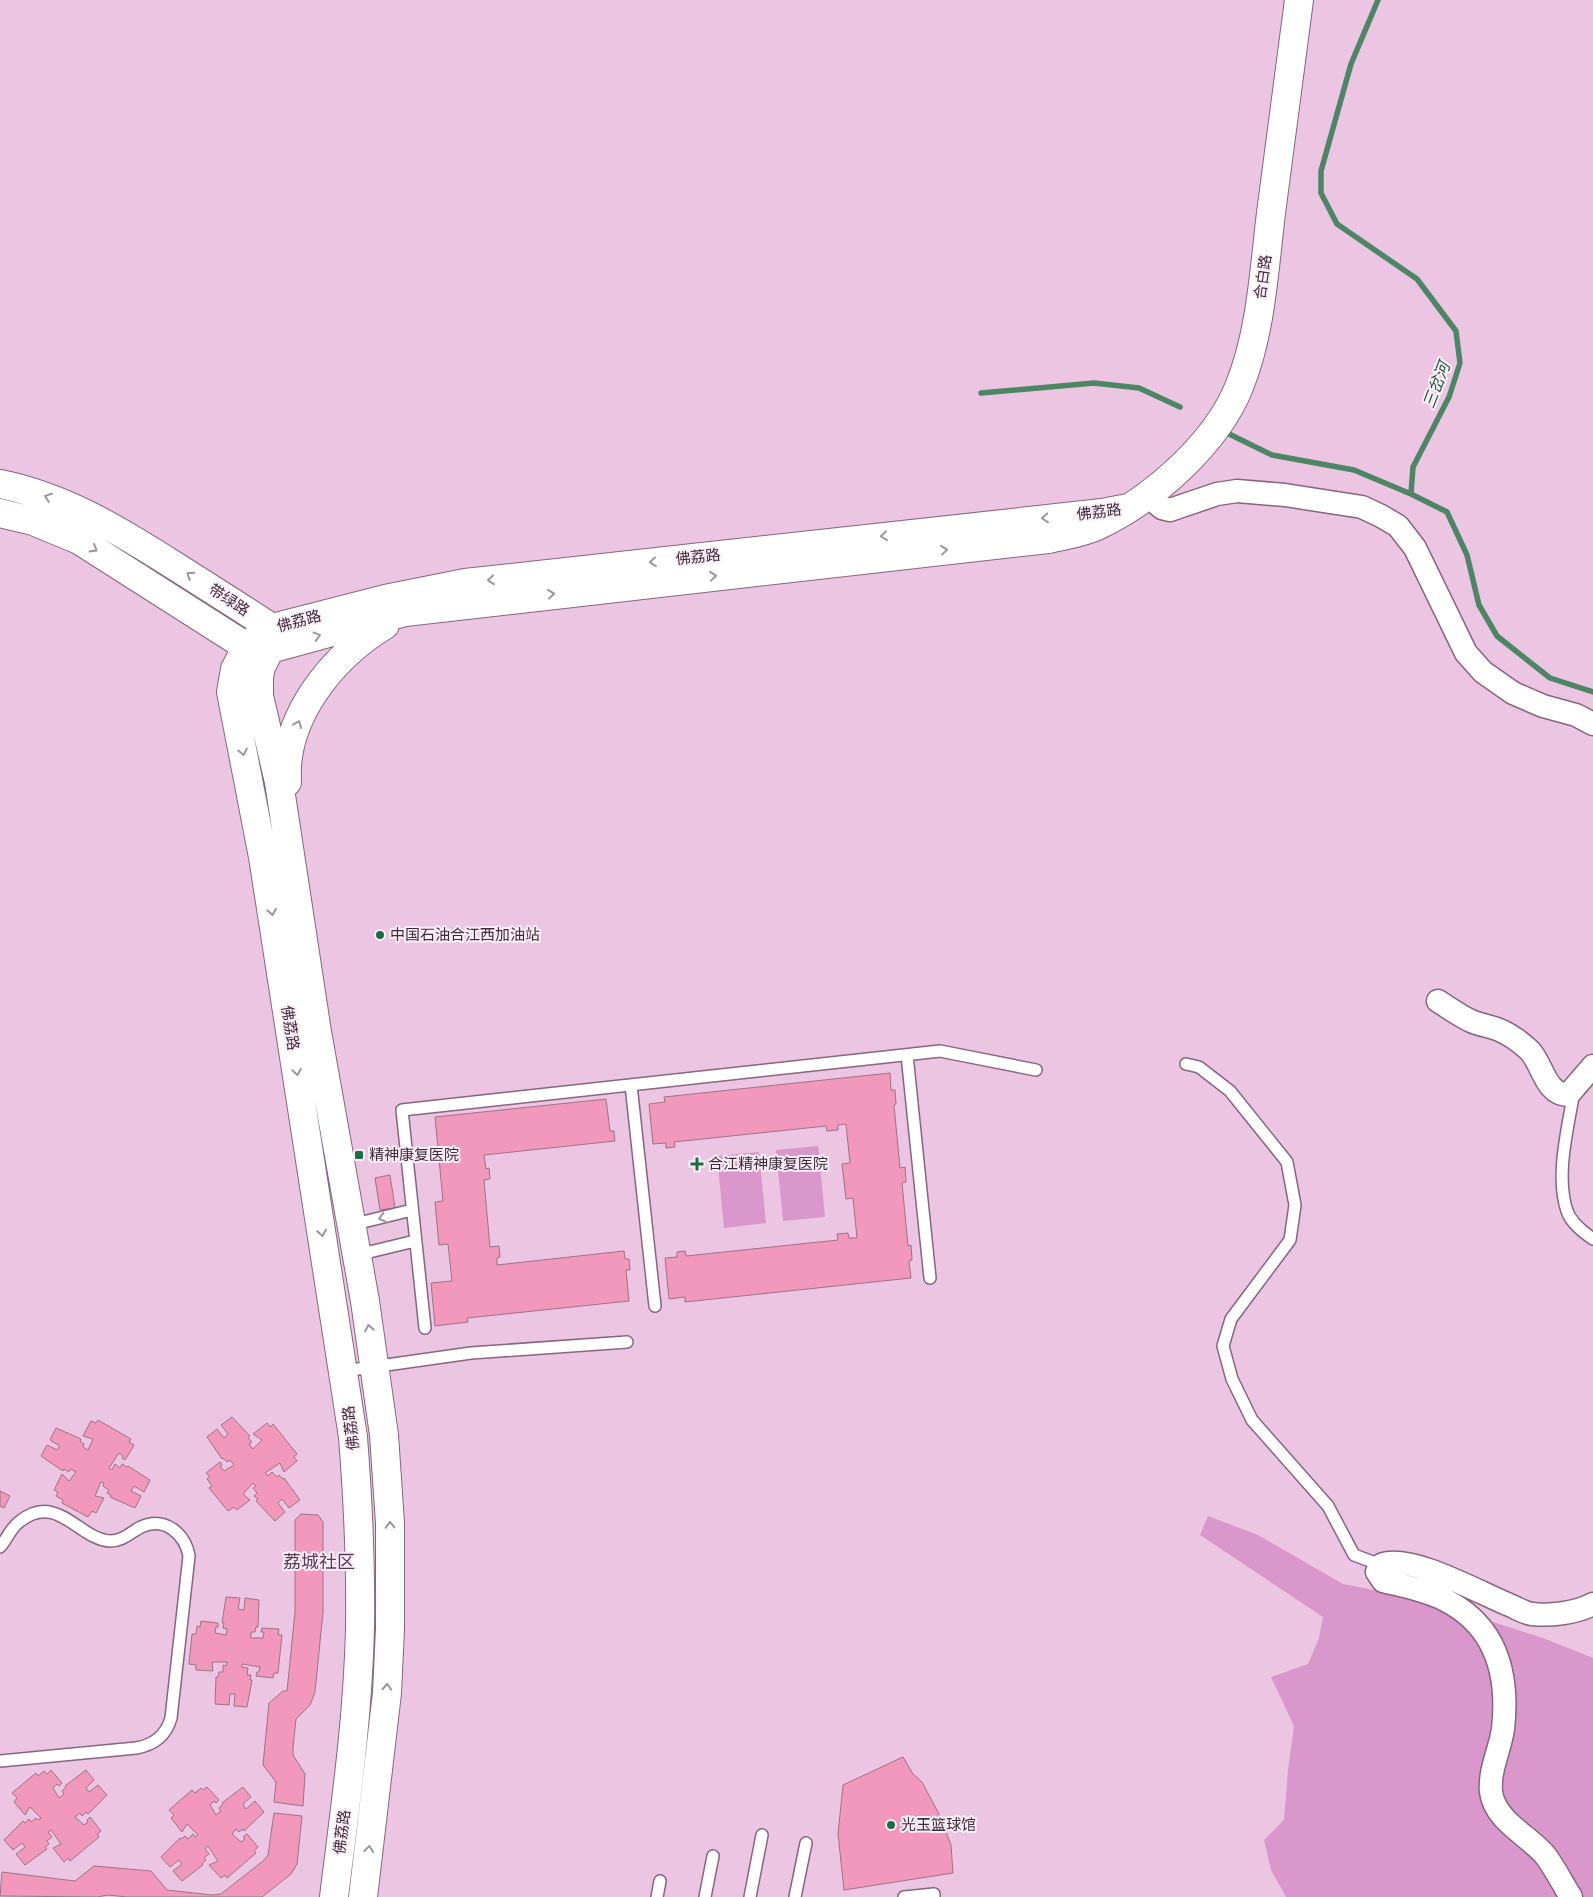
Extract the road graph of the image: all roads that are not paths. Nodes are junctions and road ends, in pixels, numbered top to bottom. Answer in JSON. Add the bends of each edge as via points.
{"nodes":[{"id":1,"x":1299,"y":0,"type":"edge"},
{"id":2,"x":0,"y":484,"type":"edge"},
{"id":3,"x":1138,"y":501,"type":"junction"},
{"id":4,"x":0,"y":513,"type":"edge"},
{"id":5,"x":434,"y":608,"type":"junction"},
{"id":6,"x":263,"y":641,"type":"junction"},
{"id":7,"x":1593,"y":724,"type":"edge"},
{"id":8,"x":292,"y":858,"type":"junction"},
{"id":9,"x":1438,"y":1001,"type":"dead end"},
{"id":10,"x":907,"y":1055,"type":"junction"},
{"id":11,"x":1186,"y":1064,"type":"dead end"},
{"id":12,"x":1593,"y":1066,"type":"edge"},
{"id":13,"x":1036,"y":1070,"type":"dead end"},
{"id":14,"x":632,"y":1085,"type":"junction"},
{"id":15,"x":1574,"y":1089,"type":"junction"},
{"id":16,"x":412,"y":1210,"type":"junction"},
{"id":17,"x":351,"y":1225,"type":"junction"},
{"id":18,"x":1593,"y":1239,"type":"edge"},
{"id":19,"x":415,"y":1241,"type":"junction"},
{"id":20,"x":357,"y":1255,"type":"junction"},
{"id":21,"x":930,"y":1278,"type":"dead end"},
{"id":22,"x":655,"y":1306,"type":"dead end"},
{"id":23,"x":425,"y":1328,"type":"dead end"},
{"id":24,"x":627,"y":1342,"type":"dead end"},
{"id":25,"x":375,"y":1366,"type":"junction"},
{"id":26,"x":344,"y":1371,"type":"junction"},
{"id":27,"x":0,"y":1547,"type":"edge"},
{"id":28,"x":1380,"y":1565,"type":"junction"},
{"id":29,"x":1593,"y":1604,"type":"edge"},
{"id":30,"x":0,"y":1761,"type":"edge"},
{"id":31,"x":762,"y":1835,"type":"dead end"},
{"id":32,"x":806,"y":1843,"type":"dead end"},
{"id":33,"x":713,"y":1856,"type":"dead end"},
{"id":34,"x":660,"y":1881,"type":"dead end"},
{"id":35,"x":334,"y":1897,"type":"edge"},
{"id":36,"x":363,"y":1897,"type":"edge"},
{"id":37,"x":657,"y":1897,"type":"edge"},
{"id":38,"x":705,"y":1897,"type":"edge"},
{"id":39,"x":750,"y":1897,"type":"edge"},
{"id":40,"x":796,"y":1897,"type":"edge"},
{"id":41,"x":904,"y":1897,"type":"edge"},
{"id":42,"x":934,"y":1897,"type":"edge"},
{"id":43,"x":1571,"y":1897,"type":"edge"}],
"edges":[{"from":1,"to":3,"type":"main road","name":"合白路","via":[[1262,290],[1254,338],[1242,379],[1220,422],[1182,467]]},
{"from":6,"to":2,"type":"main road","name":"带绿路","one_way":true,"via":[[110,526],[43,495]]},
{"from":5,"to":3,"type":"main road","name":"佛荔路","one_way":true,"via":[[1048,539],[1098,526]]},
{"from":3,"to":6,"type":"main road","name":"佛荔路","one_way":true,"via":[[1102,512],[465,583],[385,599]]},
{"from":3,"to":7,"type":"street","via":[[1170,510],[1217,494],[1237,491],[1285,494],[1362,507],[1381,516],[1398,526],[1415,548],[1466,653],[1483,672],[1513,693]]},
{"from":4,"to":6,"type":"main road","name":"带绿路","one_way":true,"via":[[33,521],[79,540]]},
{"from":6,"to":5,"type":"main road","name":"佛荔路","one_way":true,"via":[[351,628],[379,618]]},
{"from":8,"to":5,"type":"main road","one_way":true,"via":[[286,774],[292,739],[306,706],[325,677],[368,635],[390,622]]},
{"from":6,"to":8,"type":"main road","name":"佛荔路","via":[[259,696]]},
{"from":6,"to":26,"type":"main road","name":"佛荔路","one_way":true,"via":[[240,657],[233,674],[232,704],[263,857]]},
{"from":8,"to":17,"type":"main road","name":"佛荔路","via":[[317,1032]]},
{"from":9,"to":15,"type":"street","via":[[1469,1021],[1497,1029],[1530,1051],[1546,1080],[1560,1095],[1568,1095]]},
{"from":10,"to":13,"type":"lane","via":[[940,1051]]},
{"from":10,"to":14,"type":"lane"},
{"from":10,"to":21,"type":"lane"},
{"from":11,"to":28,"type":"lane","via":[[1199,1067],[1230,1092],[1287,1162],[1295,1205],[1290,1240],[1231,1319],[1222,1346],[1232,1379],[1252,1420],[1328,1506],[1354,1555]]},
{"from":12,"to":15,"type":"street"},
{"from":14,"to":16,"type":"lane","via":[[402,1110]]},
{"from":14,"to":22,"type":"lane"},
{"from":15,"to":18,"type":"lane","via":[[1561,1181],[1567,1212]]},
{"from":16,"to":17,"type":"lane","one_way":true},
{"from":16,"to":19,"type":"lane"},
{"from":17,"to":20,"type":"main road","name":"佛荔路"},
{"from":19,"to":20,"type":"lane"},
{"from":19,"to":23,"type":"lane"},
{"from":25,"to":20,"type":"main road","name":"佛荔路","one_way":true},
{"from":24,"to":25,"type":"lane","via":[[471,1353]]},
{"from":25,"to":26,"type":"lane"},
{"from":36,"to":25,"type":"main road","name":"佛荔路","one_way":true,"via":[[387,1693],[390,1629],[390,1523]]},
{"from":26,"to":35,"type":"main road","name":"佛荔路","via":[[354,1437],[360,1524],[360,1628],[352,1740]]},
{"from":27,"to":30,"type":"lane","via":[[19,1522],[46,1513],[65,1517],[97,1538],[111,1541],[127,1537],[148,1525],[163,1524],[178,1532],[189,1556],[171,1718],[160,1738],[136,1748]]},
{"from":28,"to":29,"type":"street","via":[[1408,1563],[1531,1614],[1560,1614]]},
{"from":28,"to":43,"type":"street","via":[[1377,1572],[1383,1581],[1444,1599],[1468,1613],[1485,1632],[1504,1680],[1505,1709],[1493,1766],[1494,1801],[1497,1809],[1544,1854]]},
{"from":31,"to":39,"type":"lane"},
{"from":32,"to":40,"type":"lane"},
{"from":33,"to":38,"type":"lane"},
{"from":34,"to":37,"type":"lane"},
{"from":41,"to":42,"type":"lane","via":[[934,1894]]}]}
